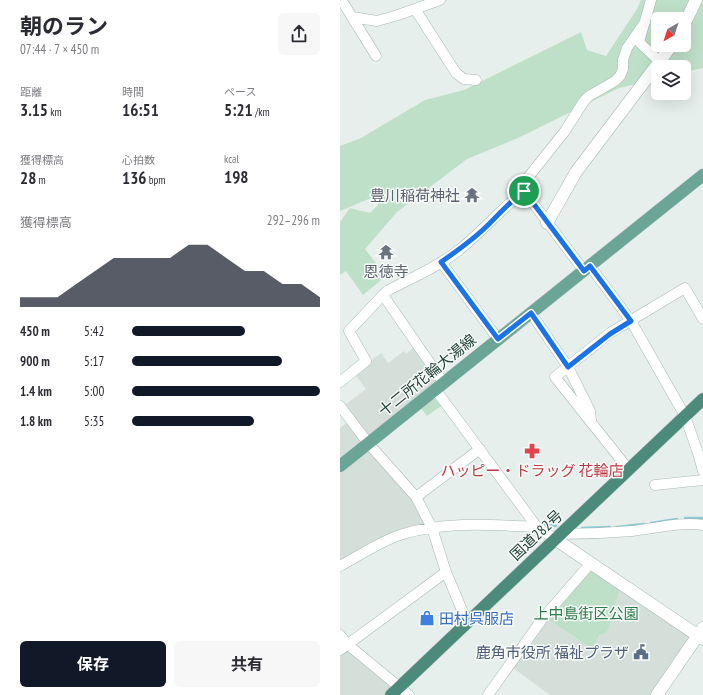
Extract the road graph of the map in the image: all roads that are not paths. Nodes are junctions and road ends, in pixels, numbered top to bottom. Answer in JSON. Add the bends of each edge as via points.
{"nodes":[{"id":1,"x":440,"y":0,"type":"edge"},
{"id":2,"x":651,"y":0,"type":"edge"},
{"id":3,"x":696,"y":0,"type":"edge"},
{"id":4,"x":345,"y":4,"type":"edge"},
{"id":5,"x":415,"y":9,"type":"junction"},
{"id":6,"x":690,"y":12,"type":"edge"},
{"id":7,"x":352,"y":17,"type":"junction"},
{"id":8,"x":645,"y":22,"type":"junction"},
{"id":9,"x":376,"y":56,"type":"dead end"},
{"id":10,"x":658,"y":60,"type":"edge"},
{"id":11,"x":651,"y":74,"type":"edge"},
{"id":12,"x":476,"y":80,"type":"dead end"},
{"id":13,"x":703,"y":175,"type":"edge"},
{"id":14,"x":524,"y":191,"type":"junction"},
{"id":15,"x":547,"y":223,"type":"junction"},
{"id":16,"x":441,"y":262,"type":"junction"},
{"id":17,"x":587,"y":269,"type":"junction"},
{"id":18,"x":383,"y":295,"type":"junction"},
{"id":19,"x":531,"y":313,"type":"junction"},
{"id":20,"x":703,"y":319,"type":"edge"},
{"id":21,"x":631,"y":321,"type":"junction"},
{"id":22,"x":498,"y":339,"type":"junction"},
{"id":23,"x":568,"y":367,"type":"junction"},
{"id":24,"x":340,"y":382,"type":"edge"},
{"id":25,"x":439,"y":386,"type":"junction"},
{"id":26,"x":703,"y":399,"type":"edge"},
{"id":27,"x":340,"y":406,"type":"edge"},
{"id":28,"x":685,"y":416,"type":"junction"},
{"id":29,"x":592,"y":424,"type":"junction"},
{"id":30,"x":368,"y":442,"type":"junction"},
{"id":31,"x":480,"y":448,"type":"junction"},
{"id":32,"x":340,"y":466,"type":"edge"},
{"id":33,"x":629,"y":470,"type":"junction"},
{"id":34,"x":703,"y":471,"type":"edge"},
{"id":35,"x":703,"y":480,"type":"edge"},
{"id":36,"x":655,"y":485,"type":"dead end"},
{"id":37,"x":416,"y":497,"type":"junction"},
{"id":38,"x":703,"y":525,"type":"edge"},
{"id":39,"x":537,"y":527,"type":"junction"},
{"id":40,"x":432,"y":528,"type":"junction"},
{"id":41,"x":558,"y":536,"type":"junction"},
{"id":42,"x":590,"y":564,"type":"junction"},
{"id":43,"x":340,"y":566,"type":"edge"},
{"id":44,"x":446,"y":572,"type":"junction"},
{"id":45,"x":467,"y":622,"type":"junction"},
{"id":46,"x":701,"y":634,"type":"edge"},
{"id":47,"x":340,"y":635,"type":"edge"},
{"id":48,"x":344,"y":647,"type":"edge"},
{"id":49,"x":395,"y":691,"type":"edge"},
{"id":50,"x":660,"y":694,"type":"edge"},
{"id":51,"x":410,"y":695,"type":"edge"},
{"id":52,"x":488,"y":695,"type":"edge"}],
"edges":[{"from":1,"to":5,"type":"street"},
{"from":2,"to":8,"type":"street"},
{"from":3,"to":6,"type":"street"},
{"from":4,"to":7,"type":"street"},
{"from":5,"to":7,"type":"street","via":[[377,21]]},
{"from":5,"to":12,"type":"street","via":[[456,73],[464,79]]},
{"from":7,"to":9,"type":"street"},
{"from":8,"to":10,"type":"street","via":[[639,42]]},
{"from":8,"to":14,"type":"street","via":[[627,48],[620,76],[584,101],[565,131],[526,180]]},
{"from":11,"to":15,"type":"street","via":[[576,172]]},
{"from":13,"to":17,"type":"main road","name":"十二所花輪大湯線"},
{"from":14,"to":15,"type":"street"},
{"from":14,"to":16,"type":"street","via":[[458,251]]},
{"from":15,"to":17,"type":"street"},
{"from":16,"to":18,"type":"street"},
{"from":16,"to":22,"type":"street"},
{"from":17,"to":19,"type":"main road","name":"十二所花輪大湯線"},
{"from":17,"to":21,"type":"street"},
{"from":18,"to":24,"type":"street","via":[[349,331],[366,361]]},
{"from":18,"to":25,"type":"street"},
{"from":19,"to":22,"type":"main road","name":"十二所花輪大湯線"},
{"from":19,"to":23,"type":"street"},
{"from":20,"to":21,"type":"street","via":[[685,288]]},
{"from":21,"to":23,"type":"street"},
{"from":21,"to":28,"type":"street"},
{"from":22,"to":25,"type":"main road","name":"十二所花輪大湯線"},
{"from":23,"to":29,"type":"street","via":[[590,411]]},
{"from":23,"to":29,"type":"street","via":[[555,377]]},
{"from":25,"to":30,"type":"main road","name":"十二所花輪大湯線"},
{"from":25,"to":31,"type":"street"},
{"from":26,"to":28,"type":"highway","name":"国道282号"},
{"from":27,"to":30,"type":"street"},
{"from":28,"to":33,"type":"highway","name":"国道282号"},
{"from":28,"to":34,"type":"street"},
{"from":29,"to":33,"type":"street"},
{"from":30,"to":32,"type":"main road","name":"十二所花輪大湯線"},
{"from":30,"to":37,"type":"street"},
{"from":31,"to":37,"type":"street"},
{"from":31,"to":39,"type":"street"},
{"from":33,"to":41,"type":"highway","name":"国道282号"},
{"from":35,"to":36,"type":"street"},
{"from":37,"to":40,"type":"street"},
{"from":38,"to":41,"type":"street","via":[[669,525],[633,531]]},
{"from":39,"to":40,"type":"street","via":[[460,524]]},
{"from":39,"to":41,"type":"street"},
{"from":40,"to":43,"type":"street","via":[[402,534]]},
{"from":40,"to":44,"type":"street"},
{"from":41,"to":42,"type":"street"},
{"from":41,"to":45,"type":"highway","name":"国道282号"},
{"from":42,"to":46,"type":"street"},
{"from":42,"to":52,"type":"street","via":[[543,618]]},
{"from":44,"to":45,"type":"street"},
{"from":44,"to":48,"type":"street"},
{"from":45,"to":49,"type":"highway","name":"国道282号"},
{"from":46,"to":50,"type":"street"},
{"from":47,"to":48,"type":"street"},
{"from":48,"to":49,"type":"street"},
{"from":49,"to":51,"type":"street"}]}
